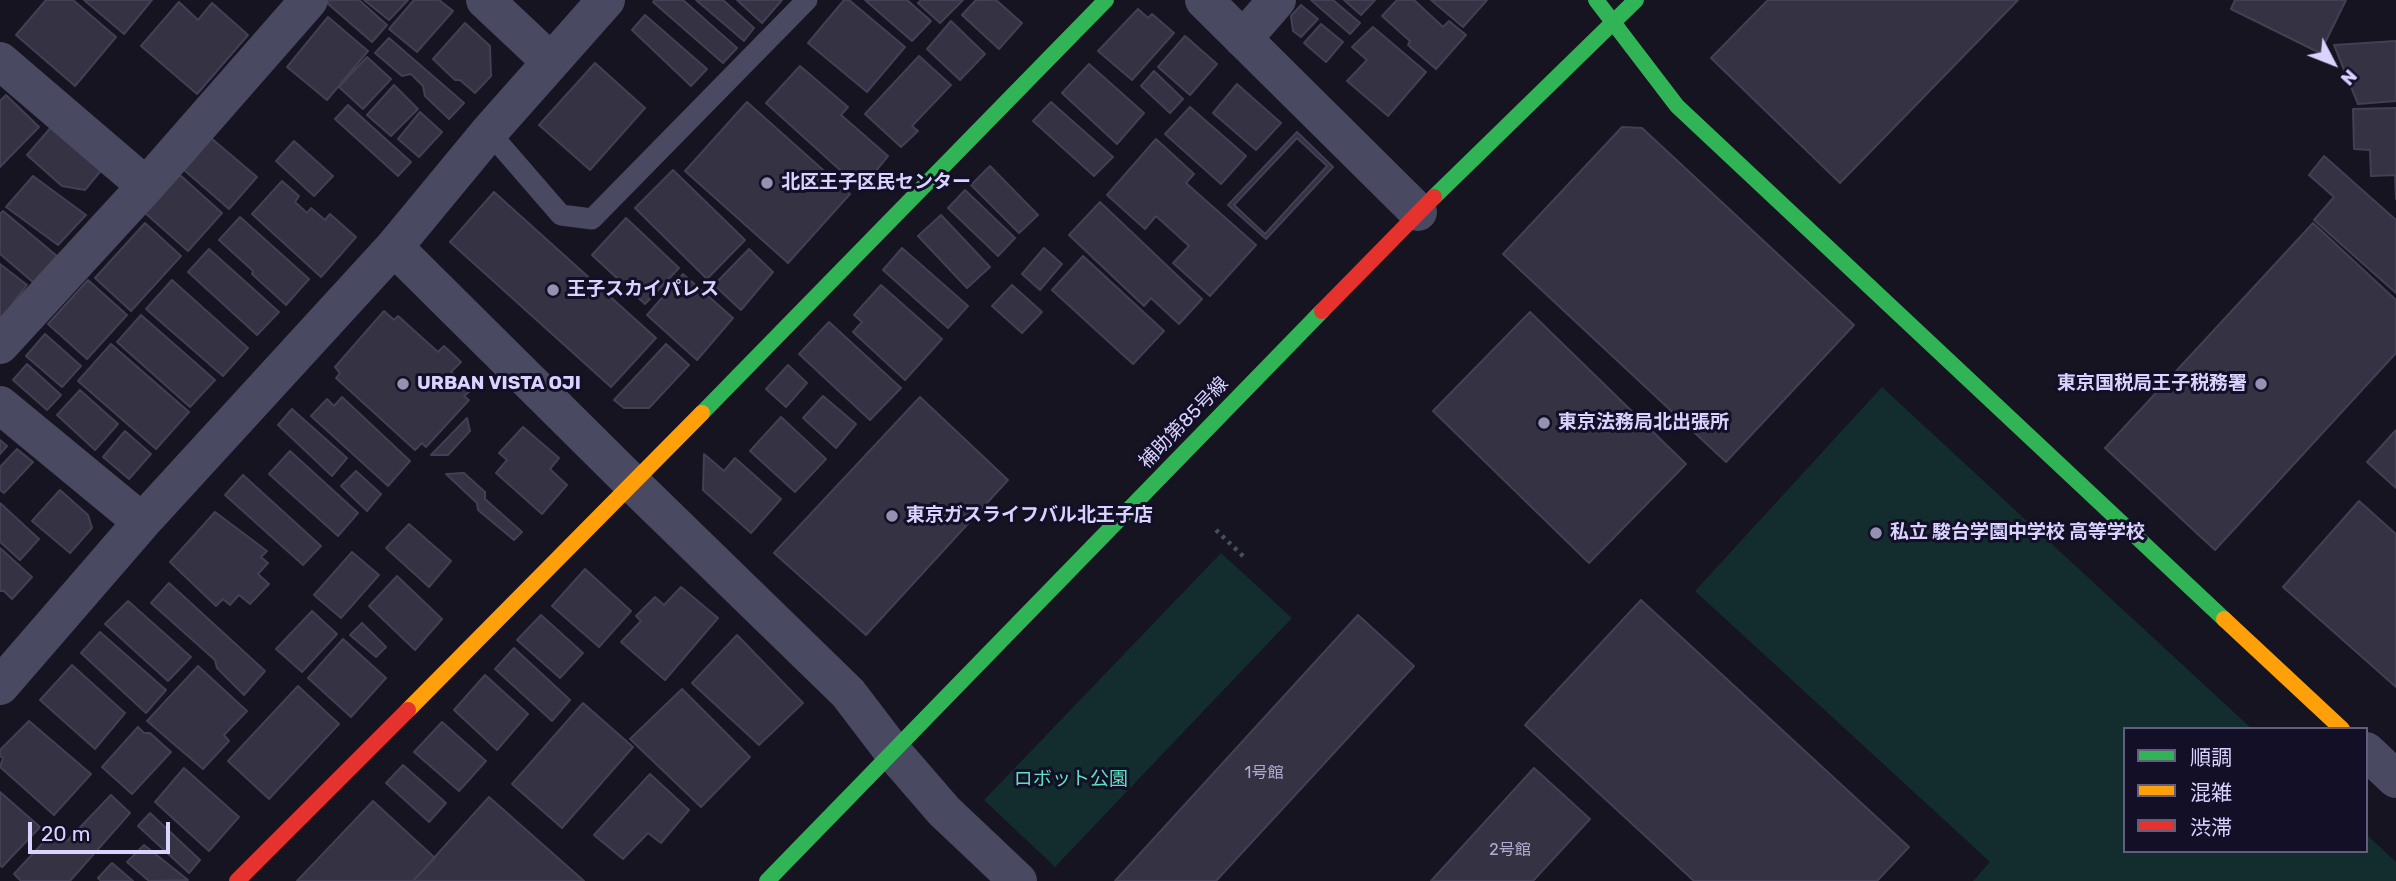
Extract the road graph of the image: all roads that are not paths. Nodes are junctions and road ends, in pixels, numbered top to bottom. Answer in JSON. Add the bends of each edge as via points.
{"nodes":[{"id":1,"x":309,"y":0,"type":"edge"},
{"id":2,"x":485,"y":0,"type":"edge"},
{"id":3,"x":606,"y":0,"type":"edge"},
{"id":4,"x":807,"y":0,"type":"edge"},
{"id":5,"x":1106,"y":0,"type":"edge"},
{"id":6,"x":1204,"y":0,"type":"edge"},
{"id":7,"x":1277,"y":0,"type":"edge"},
{"id":8,"x":1596,"y":0,"type":"edge"},
{"id":9,"x":1636,"y":0,"type":"edge"},
{"id":10,"x":1612,"y":23,"type":"junction"},
{"id":11,"x":1242,"y":39,"type":"junction"},
{"id":12,"x":0,"y":61,"type":"edge"},
{"id":13,"x":551,"y":62,"type":"junction"},
{"id":14,"x":489,"y":132,"type":"junction"},
{"id":15,"x":146,"y":186,"type":"junction"},
{"id":16,"x":1418,"y":212,"type":"junction"},
{"id":17,"x":394,"y":247,"type":"junction"},
{"id":18,"x":0,"y":345,"type":"edge"},
{"id":19,"x":0,"y":405,"type":"edge"},
{"id":20,"x":633,"y":484,"type":"junction"},
{"id":21,"x":142,"y":522,"type":"junction"},
{"id":22,"x":0,"y":686,"type":"edge"},
{"id":23,"x":2340,"y":727,"type":"edge"},
{"id":24,"x":893,"y":752,"type":"junction"},
{"id":25,"x":2368,"y":753,"type":"edge"},
{"id":26,"x":2396,"y":779,"type":"edge"},
{"id":27,"x":237,"y":881,"type":"edge"},
{"id":28,"x":767,"y":881,"type":"edge"},
{"id":29,"x":1018,"y":881,"type":"edge"}],
"edges":[{"from":1,"to":15,"type":"street"},
{"from":2,"to":13,"type":"street"},
{"from":3,"to":13,"type":"street"},
{"from":4,"to":14,"type":"lane","via":[[592,219],[561,215]]},
{"from":5,"to":20,"type":"street"},
{"from":6,"to":11,"type":"street"},
{"from":7,"to":11,"type":"street"},
{"from":8,"to":10,"type":"street"},
{"from":9,"to":10,"type":"street","name":"補助第85号線"},
{"from":10,"to":16,"type":"street","name":"補助第85号線"},
{"from":10,"to":23,"type":"street","via":[[1677,106]]},
{"from":11,"to":16,"type":"street"},
{"from":12,"to":15,"type":"street"},
{"from":13,"to":14,"type":"street"},
{"from":14,"to":17,"type":"street"},
{"from":15,"to":18,"type":"street"},
{"from":16,"to":24,"type":"street","name":"補助第85号線"},
{"from":17,"to":20,"type":"street"},
{"from":17,"to":21,"type":"street"},
{"from":19,"to":21,"type":"street"},
{"from":20,"to":24,"type":"street","via":[[848,693]]},
{"from":20,"to":27,"type":"street"},
{"from":21,"to":22,"type":"street"},
{"from":24,"to":28,"type":"street","name":"補助第85号線"},
{"from":24,"to":29,"type":"street","via":[[944,811]]},
{"from":25,"to":26,"type":"street"}]}
